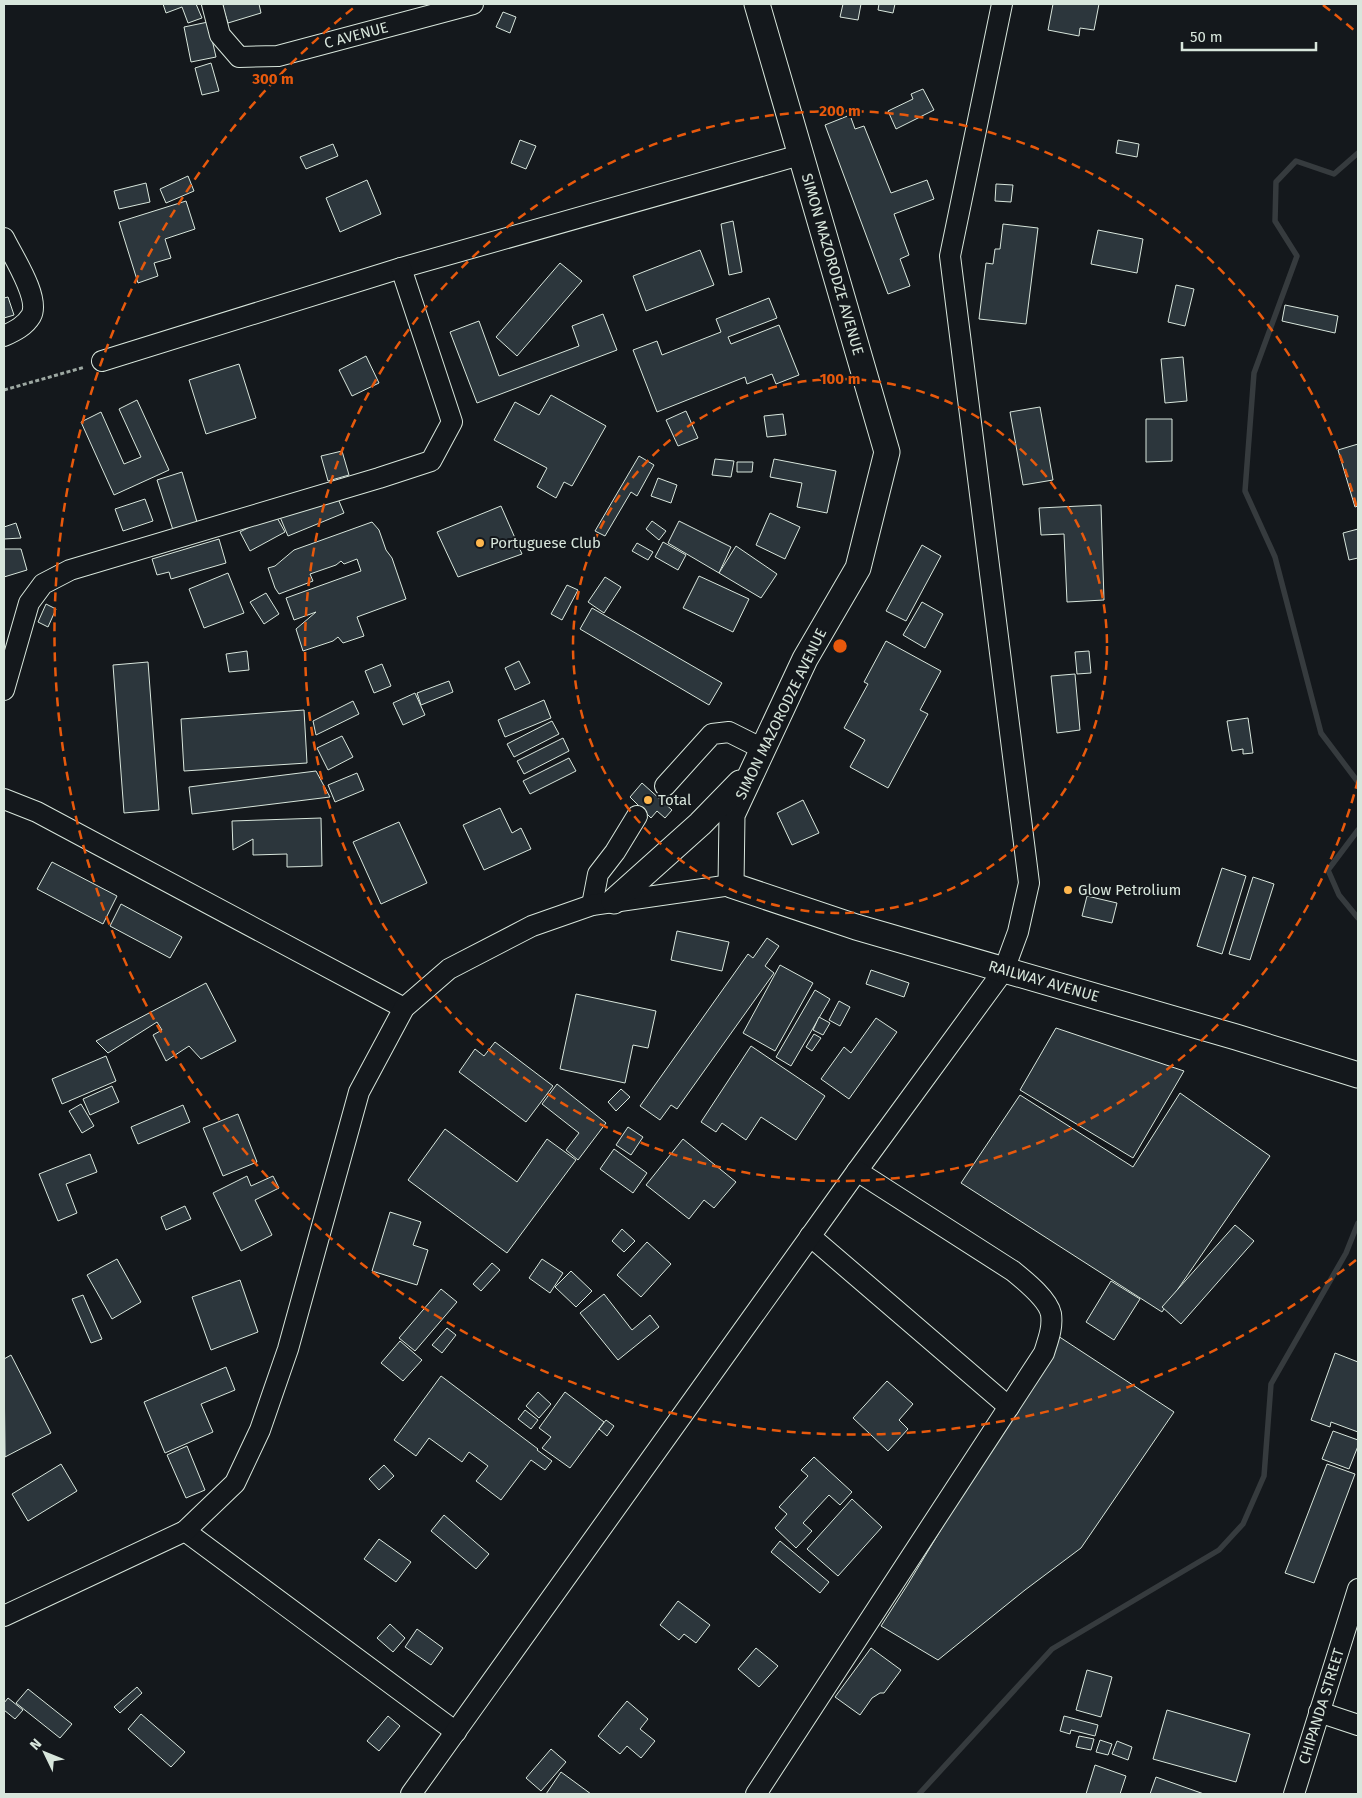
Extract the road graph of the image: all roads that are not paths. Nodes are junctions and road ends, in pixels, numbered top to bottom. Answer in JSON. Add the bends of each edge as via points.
{"nodes":[{"id":1,"x":212,"y":4,"type":"edge"},
{"id":2,"x":470,"y":4,"type":"edge"},
{"id":3,"x":757,"y":4,"type":"edge"},
{"id":4,"x":1002,"y":4,"type":"edge"},
{"id":5,"x":800,"y":155,"type":"junction"},
{"id":6,"x":4,"y":238,"type":"edge"},
{"id":7,"x":401,"y":268,"type":"junction"},
{"id":8,"x":4,"y":336,"type":"edge"},
{"id":9,"x":102,"y":361,"type":"road end"},
{"id":10,"x":4,"y":690,"type":"edge"},
{"id":11,"x":763,"y":749,"type":"junction"},
{"id":12,"x":752,"y":771,"type":"junction"},
{"id":13,"x":665,"y":786,"type":"dead end"},
{"id":14,"x":4,"y":799,"type":"edge"},
{"id":15,"x":638,"y":816,"type":"dead end"},
{"id":16,"x":730,"y":885,"type":"junction"},
{"id":17,"x":603,"y":903,"type":"junction"},
{"id":18,"x":1004,"y":970,"type":"junction"},
{"id":19,"x":404,"y":1008,"type":"junction"},
{"id":20,"x":1358,"y":1075,"type":"edge"},
{"id":21,"x":857,"y":1171,"type":"junction"},
{"id":22,"x":810,"y":1236,"type":"junction"},
{"id":23,"x":1009,"y":1407,"type":"junction"},
{"id":24,"x":185,"y":1531,"type":"junction"},
{"id":25,"x":1358,"y":1589,"type":"edge"},
{"id":26,"x":4,"y":1616,"type":"edge"},
{"id":27,"x":1319,"y":1712,"type":"junction"},
{"id":28,"x":1358,"y":1725,"type":"edge"},
{"id":29,"x":456,"y":1732,"type":"junction"},
{"id":30,"x":411,"y":1794,"type":"edge"},
{"id":31,"x":756,"y":1794,"type":"edge"},
{"id":32,"x":1294,"y":1794,"type":"edge"}],
"edges":[{"from":1,"to":2,"type":"street","name":"C AVENUE","via":[[220,35],[239,58],[278,56]]},
{"from":3,"to":5,"type":"main road","name":"SIMON MAZORODZE AVENUE"},
{"from":4,"to":18,"type":"street","via":[[950,256],[1029,883],[1018,932]]},
{"from":5,"to":7,"type":"street"},
{"from":5,"to":11,"type":"main road","name":"SIMON MAZORODZE AVENUE","via":[[887,452],[858,568],[805,659]]},
{"from":6,"to":8,"type":"street","via":[[33,295],[32,314],[22,327]]},
{"from":7,"to":9,"type":"street"},
{"from":7,"to":10,"type":"street","via":[[452,422],[431,461],[70,570],[43,584],[29,602]]},
{"from":11,"to":12,"type":"main road","name":"SIMON MAZORODZE AVENUE"},
{"from":11,"to":13,"type":"street","via":[[729,732],[712,734]]},
{"from":12,"to":16,"type":"main road","name":"SIMON MAZORODZE AVENUE","via":[[732,816]]},
{"from":12,"to":17,"type":"main road","via":[[700,824]]},
{"from":14,"to":19,"type":"street","via":[[37,812]]},
{"from":15,"to":17,"type":"street","via":[[598,874]]},
{"from":16,"to":17,"type":"street"},
{"from":16,"to":18,"type":"main road","name":"RAILWAY AVENUE","via":[[856,927]]},
{"from":17,"to":19,"type":"street","via":[[532,926],[449,969]]},
{"from":18,"to":20,"type":"main road","name":"RAILWAY AVENUE"},
{"from":18,"to":21,"type":"street"},
{"from":19,"to":24,"type":"street","via":[[359,1092],[288,1349],[260,1430],[235,1483]]},
{"from":21,"to":22,"type":"street"},
{"from":21,"to":23,"type":"street","via":[[1013,1271],[1033,1287],[1051,1312],[1051,1332],[1044,1352]]},
{"from":22,"to":23,"type":"street"},
{"from":22,"to":29,"type":"street"},
{"from":23,"to":31,"type":"street"},
{"from":24,"to":26,"type":"street"},
{"from":24,"to":29,"type":"street"},
{"from":25,"to":27,"type":"street","name":"CHIPANDA STREET"},
{"from":27,"to":28,"type":"street"},
{"from":27,"to":32,"type":"street","name":"CHIPANDA STREET"},
{"from":29,"to":30,"type":"street"}]}
